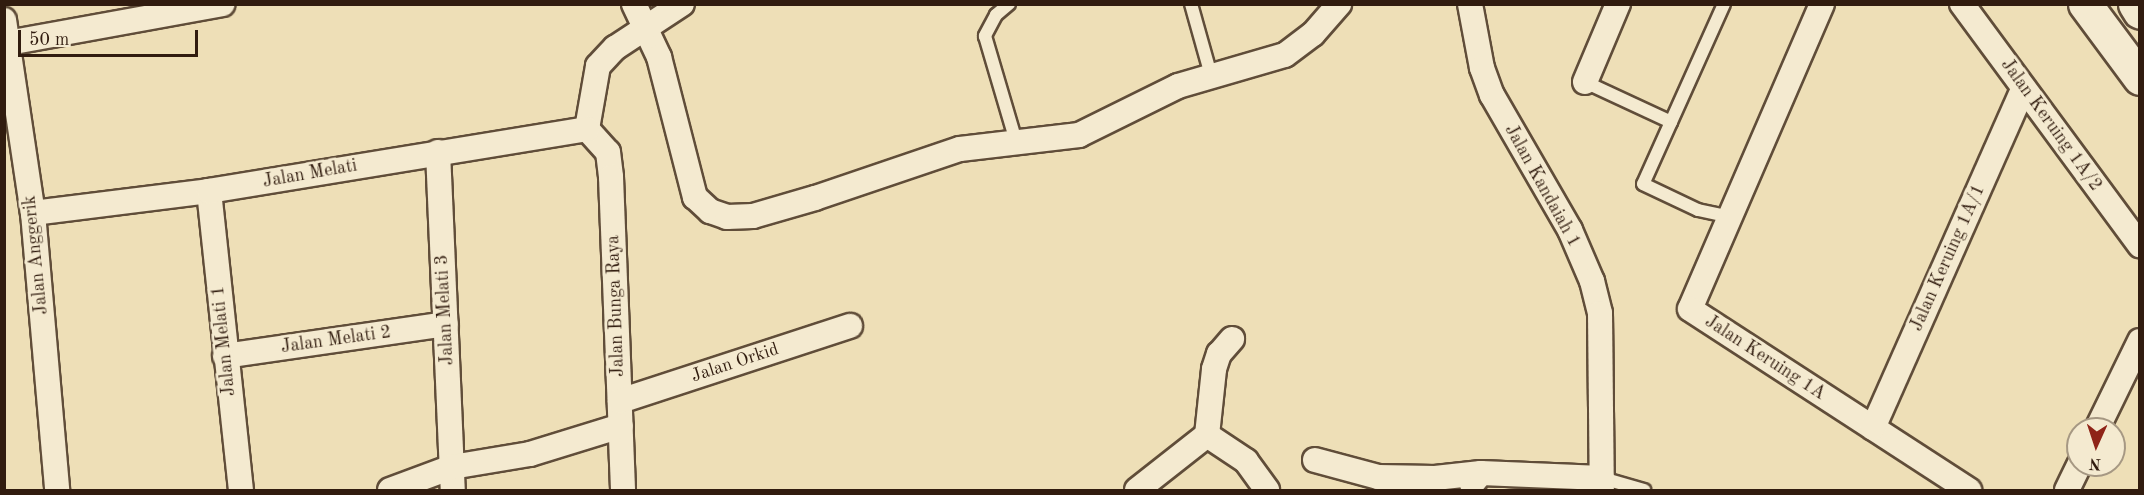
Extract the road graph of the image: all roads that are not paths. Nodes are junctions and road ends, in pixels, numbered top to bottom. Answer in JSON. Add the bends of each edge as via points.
{"nodes":[{"id":1,"x":222,"y":4,"type":"edge"},
{"id":2,"x":634,"y":4,"type":"edge"},
{"id":3,"x":682,"y":4,"type":"edge"},
{"id":4,"x":1008,"y":4,"type":"edge"},
{"id":5,"x":1191,"y":4,"type":"edge"},
{"id":6,"x":1339,"y":4,"type":"edge"},
{"id":7,"x":1470,"y":4,"type":"edge"},
{"id":8,"x":1618,"y":4,"type":"edge"},
{"id":9,"x":1724,"y":4,"type":"edge"},
{"id":10,"x":1822,"y":4,"type":"edge"},
{"id":11,"x":1962,"y":4,"type":"edge"},
{"id":12,"x":2085,"y":4,"type":"edge"},
{"id":13,"x":2135,"y":4,"type":"edge"},
{"id":14,"x":2139,"y":12,"type":"edge"},
{"id":15,"x":645,"y":27,"type":"junction"},
{"id":16,"x":6,"y":32,"type":"edge"},
{"id":17,"x":1211,"y":75,"type":"junction"},
{"id":18,"x":2139,"y":78,"type":"edge"},
{"id":19,"x":1585,"y":82,"type":"joint"},
{"id":20,"x":2024,"y":89,"type":"junction"},
{"id":21,"x":1671,"y":122,"type":"junction"},
{"id":22,"x":587,"y":129,"type":"junction"},
{"id":23,"x":1016,"y":141,"type":"junction"},
{"id":24,"x":438,"y":153,"type":"junction"},
{"id":25,"x":209,"y":191,"type":"junction"},
{"id":26,"x":33,"y":213,"type":"junction"},
{"id":27,"x":1730,"y":217,"type":"junction"},
{"id":28,"x":2139,"y":245,"type":"edge"},
{"id":29,"x":446,"y":324,"type":"junction"},
{"id":30,"x":850,"y":326,"type":"dead end"},
{"id":31,"x":1232,"y":339,"type":"dead end"},
{"id":32,"x":2139,"y":341,"type":"edge"},
{"id":33,"x":225,"y":356,"type":"junction"},
{"id":34,"x":620,"y":401,"type":"junction"},
{"id":35,"x":2103,"y":417,"type":"edge"},
{"id":36,"x":621,"y":426,"type":"junction"},
{"id":37,"x":1873,"y":428,"type":"junction"},
{"id":38,"x":1207,"y":435,"type":"junction"},
{"id":39,"x":1315,"y":460,"type":"dead end"},
{"id":40,"x":452,"y":479,"type":"edge"},
{"id":41,"x":1474,"y":482,"type":"edge"},
{"id":42,"x":1602,"y":484,"type":"edge"},
{"id":43,"x":57,"y":490,"type":"edge"},
{"id":44,"x":241,"y":490,"type":"edge"},
{"id":45,"x":390,"y":490,"type":"edge"},
{"id":46,"x":623,"y":490,"type":"edge"},
{"id":47,"x":1137,"y":490,"type":"edge"},
{"id":48,"x":1267,"y":490,"type":"edge"},
{"id":49,"x":1644,"y":490,"type":"edge"},
{"id":50,"x":1969,"y":490,"type":"edge"}],
"edges":[{"from":1,"to":16,"type":"street"},
{"from":2,"to":15,"type":"street"},
{"from":3,"to":15,"type":"street"},
{"from":4,"to":23,"type":"lane","via":[[992,21],[985,36]]},
{"from":5,"to":17,"type":"lane"},
{"from":6,"to":17,"type":"street","via":[[1313,34],[1285,55]]},
{"from":7,"to":42,"type":"street","name":"Jalan Kandaiah 1","via":[[1482,68],[1492,95],[1570,230],[1592,281],[1600,313]]},
{"from":8,"to":19,"type":"street"},
{"from":9,"to":21,"type":"lane"},
{"from":10,"to":27,"type":"street","name":"Jalan Keruing 1A"},
{"from":11,"to":20,"type":"street","name":"Jalan Keruing 1A/2"},
{"from":12,"to":18,"type":"main road"},
{"from":13,"to":14,"type":"main road"},
{"from":15,"to":22,"type":"street","via":[[598,66]]},
{"from":15,"to":23,"type":"street","via":[[659,57],[695,197],[710,211],[727,218],[753,216],[805,201],[960,149]]},
{"from":16,"to":26,"type":"street","name":"Jalan Anggerik"},
{"from":17,"to":23,"type":"street","via":[[1178,86],[1079,135],[1049,141]]},
{"from":19,"to":21,"type":"lane"},
{"from":20,"to":28,"type":"street","name":"Jalan Keruing 1A/2"},
{"from":20,"to":37,"type":"street","name":"Jalan Keruing 1A/1"},
{"from":21,"to":27,"type":"lane","via":[[1642,184],[1698,210]]},
{"from":22,"to":24,"type":"street","name":"Jalan Melati"},
{"from":22,"to":34,"type":"street","name":"Jalan Bunga Raya","via":[[608,152]]},
{"from":24,"to":25,"type":"street","name":"Jalan Melati"},
{"from":24,"to":29,"type":"street","name":"Jalan Melati 3"},
{"from":25,"to":26,"type":"street","name":"Jalan Melati"},
{"from":25,"to":33,"type":"street","name":"Jalan Melati 1"},
{"from":26,"to":43,"type":"street","name":"Jalan Anggerik"},
{"from":27,"to":37,"type":"street","name":"Jalan Keruing 1A","via":[[1690,309]]},
{"from":29,"to":33,"type":"street","name":"Jalan Melati 2"},
{"from":29,"to":40,"type":"street","name":"Jalan Melati 3"},
{"from":30,"to":34,"type":"street","name":"Jalan Orkid"},
{"from":31,"to":38,"type":"street","via":[[1219,354],[1214,369]]},
{"from":32,"to":35,"type":"street"},
{"from":33,"to":44,"type":"street","name":"Jalan Melati 1"},
{"from":34,"to":36,"type":"street","name":"Jalan Bunga Raya"},
{"from":36,"to":40,"type":"street"},
{"from":36,"to":46,"type":"street","name":"Jalan Bunga Raya"},
{"from":37,"to":50,"type":"street","name":"Jalan Keruing 1A"},
{"from":38,"to":47,"type":"street"},
{"from":38,"to":48,"type":"street","via":[[1246,461]]},
{"from":39,"to":41,"type":"street","via":[[1378,477]]},
{"from":40,"to":45,"type":"street"},
{"from":41,"to":42,"type":"street"},
{"from":42,"to":49,"type":"lane"}]}
